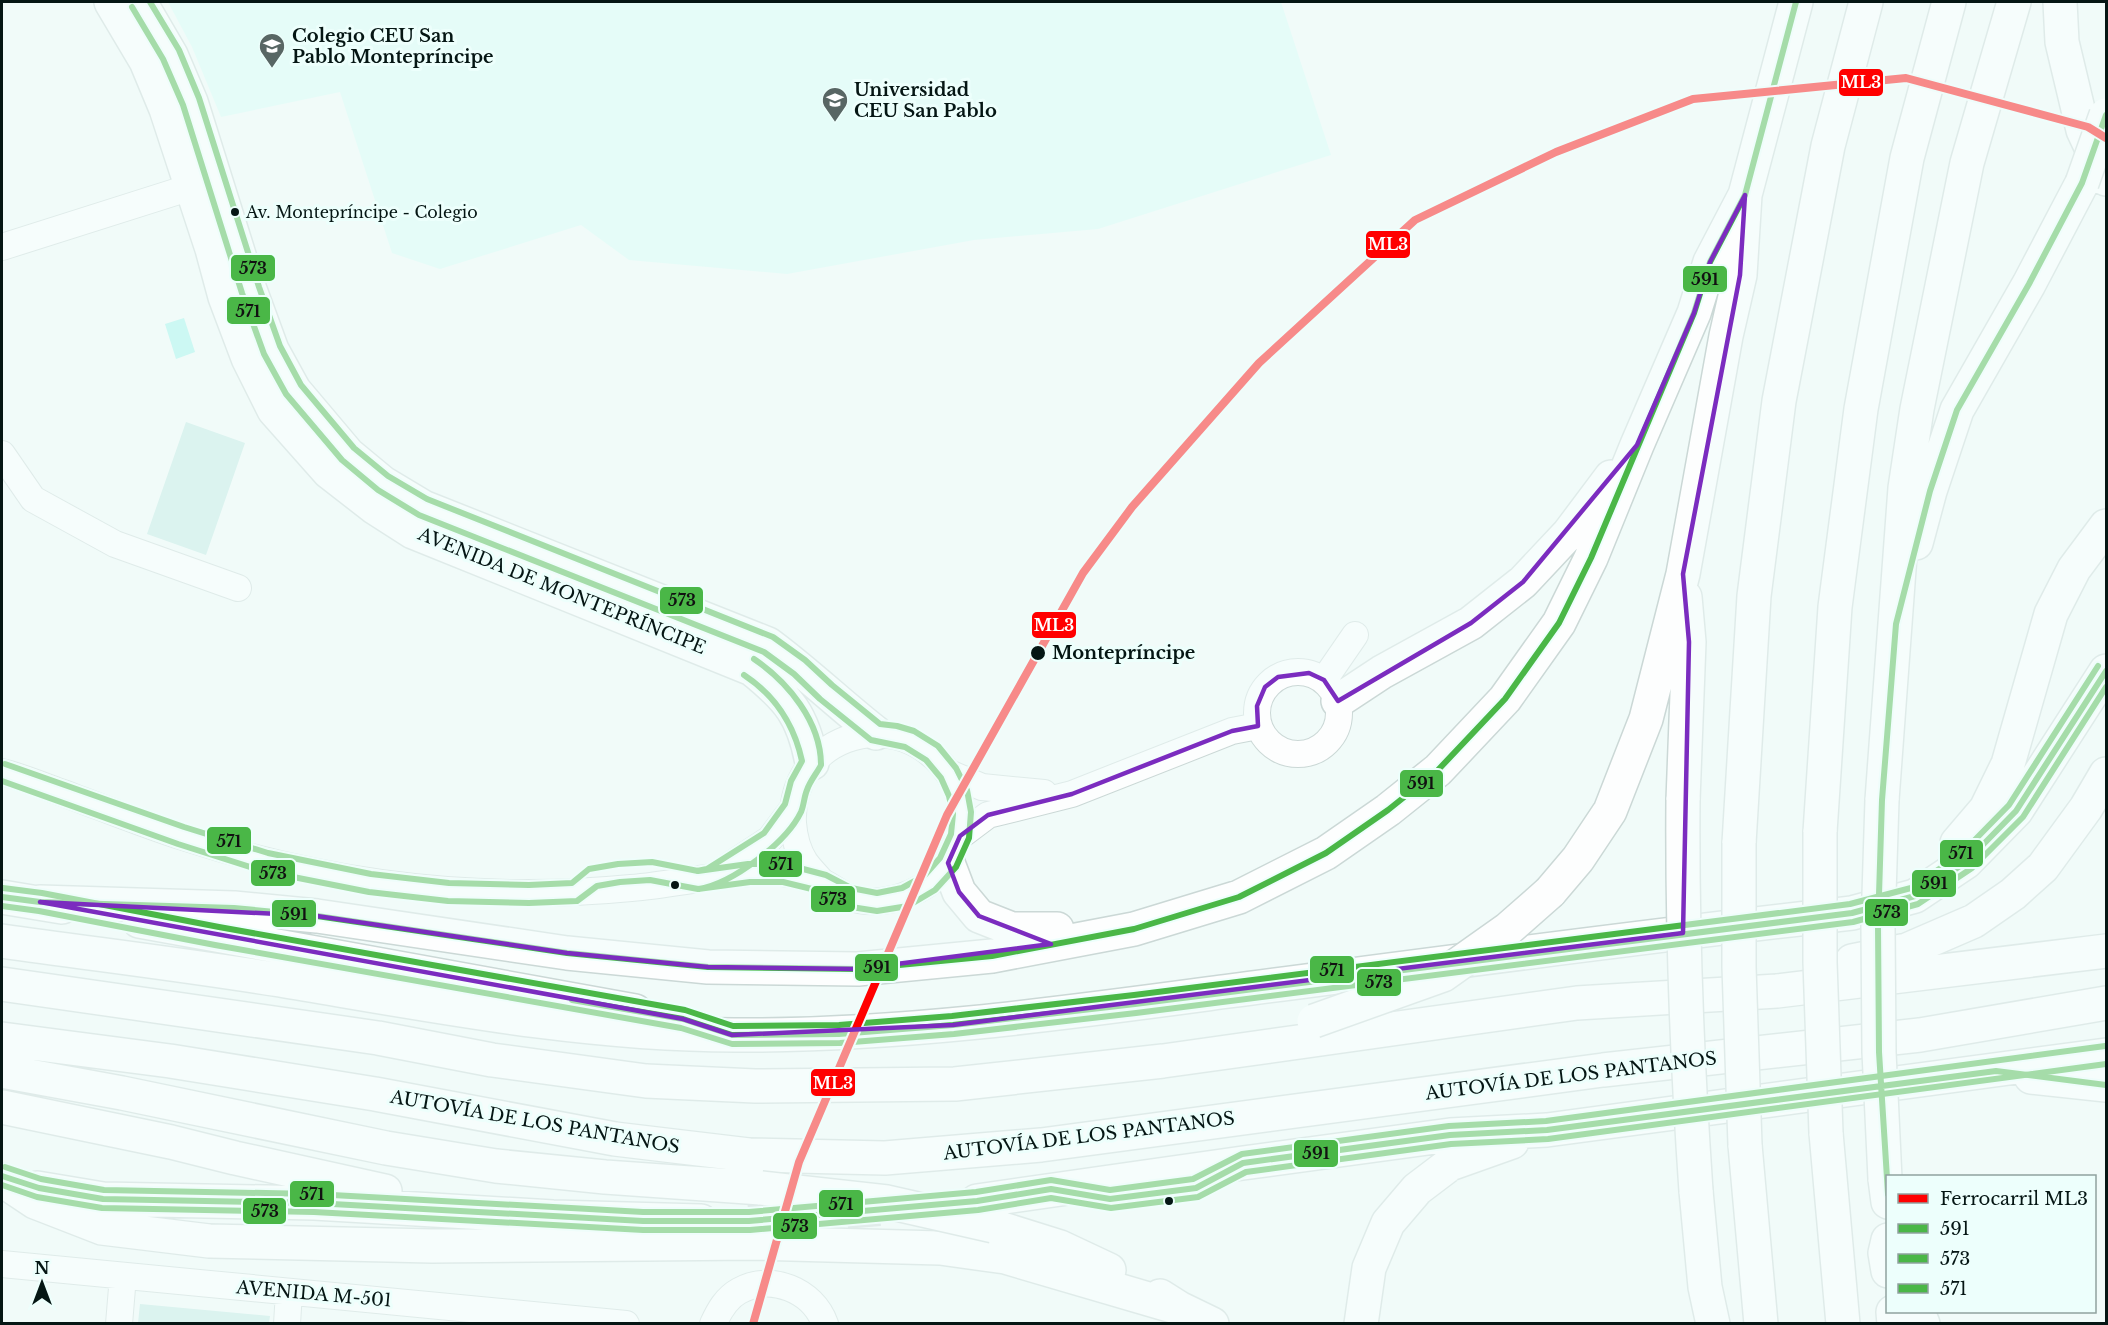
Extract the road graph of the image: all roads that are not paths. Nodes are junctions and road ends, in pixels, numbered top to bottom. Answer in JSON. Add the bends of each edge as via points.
{"nodes":[{"id":1,"x":111,"y":2,"type":"edge"},
{"id":2,"x":141,"y":2,"type":"edge"},
{"id":3,"x":1796,"y":2,"type":"edge"},
{"id":4,"x":1866,"y":2,"type":"edge"},
{"id":5,"x":1949,"y":2,"type":"edge"},
{"id":6,"x":2014,"y":2,"type":"edge"},
{"id":7,"x":2060,"y":2,"type":"edge"},
{"id":8,"x":2106,"y":115,"type":"edge"},
{"id":9,"x":2094,"y":181,"type":"edge"},
{"id":10,"x":204,"y":183,"type":"junction"},
{"id":11,"x":1745,"y":195,"type":"junction"},
{"id":12,"x":2,"y":247,"type":"edge"},
{"id":13,"x":1636,"y":445,"type":"junction"},
{"id":14,"x":2,"y":454,"type":"edge"},
{"id":15,"x":2106,"y":526,"type":"edge"},
{"id":16,"x":1683,"y":574,"type":"junction"},
{"id":17,"x":238,"y":588,"type":"dead end"},
{"id":18,"x":1896,"y":624,"type":"junction"},
{"id":19,"x":1355,"y":635,"type":"dead end"},
{"id":20,"x":2106,"y":671,"type":"edge"},
{"id":21,"x":1331,"y":691,"type":"junction"},
{"id":22,"x":1258,"y":726,"type":"junction"},
{"id":23,"x":876,"y":733,"type":"junction"},
{"id":24,"x":812,"y":763,"type":"junction"},
{"id":25,"x":2,"y":772,"type":"edge"},
{"id":26,"x":949,"y":773,"type":"junction"},
{"id":27,"x":2106,"y":774,"type":"edge"},
{"id":28,"x":1072,"y":794,"type":"junction"},
{"id":29,"x":793,"y":808,"type":"junction"},
{"id":30,"x":954,"y":849,"type":"junction"},
{"id":31,"x":710,"y":878,"type":"junction"},
{"id":32,"x":823,"y":883,"type":"junction"},
{"id":33,"x":2,"y":897,"type":"edge"},
{"id":34,"x":40,"y":902,"type":"junction"},
{"id":35,"x":1768,"y":922,"type":"junction"},
{"id":36,"x":1134,"y":929,"type":"junction"},
{"id":37,"x":2,"y":941,"type":"edge"},
{"id":38,"x":2106,"y":951,"type":"edge"},
{"id":39,"x":2,"y":984,"type":"edge"},
{"id":40,"x":1577,"y":1003,"type":"junction"},
{"id":41,"x":2106,"y":1003,"type":"edge"},
{"id":42,"x":732,"y":1035,"type":"junction"},
{"id":43,"x":2,"y":1039,"type":"edge"},
{"id":44,"x":2106,"y":1055,"type":"edge"},
{"id":45,"x":1163,"y":1061,"type":"junction"},
{"id":46,"x":2,"y":1071,"type":"edge"},
{"id":47,"x":1996,"y":1071,"type":"junction"},
{"id":48,"x":2106,"y":1085,"type":"edge"},
{"id":49,"x":2,"y":1107,"type":"edge"},
{"id":50,"x":1547,"y":1130,"type":"junction"},
{"id":51,"x":2,"y":1178,"type":"edge"},
{"id":52,"x":1886,"y":1190,"type":"edge"},
{"id":53,"x":985,"y":1214,"type":"junction"},
{"id":54,"x":553,"y":1217,"type":"junction"},
{"id":55,"x":749,"y":1221,"type":"tunnel mouth"},
{"id":56,"x":1886,"y":1246,"type":"edge"},
{"id":57,"x":1886,"y":1262,"type":"edge"},
{"id":58,"x":2,"y":1264,"type":"edge"},
{"id":59,"x":123,"y":1276,"type":"junction"},
{"id":60,"x":1705,"y":1287,"type":"junction"},
{"id":61,"x":289,"y":1292,"type":"junction"},
{"id":62,"x":1179,"y":1308,"type":"junction"},
{"id":63,"x":119,"y":1323,"type":"edge"},
{"id":64,"x":286,"y":1323,"type":"edge"},
{"id":65,"x":626,"y":1323,"type":"edge"},
{"id":66,"x":713,"y":1323,"type":"edge"},
{"id":67,"x":827,"y":1323,"type":"edge"},
{"id":68,"x":1212,"y":1323,"type":"edge"},
{"id":69,"x":1361,"y":1323,"type":"edge"},
{"id":70,"x":1699,"y":1323,"type":"edge"},
{"id":71,"x":1713,"y":1323,"type":"edge"},
{"id":72,"x":1761,"y":1323,"type":"edge"},
{"id":73,"x":1843,"y":1323,"type":"edge"}],
"edges":[{"from":1,"to":10,"type":"main road","name":"AVENIDA DE MONTEPRÍNCIPE","via":[[146,61]]},
{"from":2,"to":10,"type":"main road","name":"AVENIDA DE MONTEPRÍNCIPE","via":[[171,55],[191,102]]},
{"from":3,"to":11,"type":"main road"},
{"from":4,"to":72,"type":"main road","bridge":true,"via":[[1828,146],[1779,401],[1754,597],[1739,843],[1739,967],[1745,1145]]},
{"from":5,"to":73,"type":"main road","bridge":true,"via":[[1907,158],[1861,409],[1835,607],[1820,832],[1820,962],[1826,1133]]},
{"from":6,"to":18,"type":"main road","via":[[1967,163],[1917,409],[1905,488]]},
{"from":7,"to":9,"type":"main road","via":[[2062,42]]},
{"from":8,"to":9,"type":"main road","bridge":true},
{"from":9,"to":18,"type":"main road","via":[[1957,410],[1930,491]]},
{"from":10,"to":12,"type":"street"},
{"from":10,"to":23,"type":"main road","name":"AVENIDA DE MONTEPRÍNCIPE","via":[[272,350],[294,390],[348,454],[383,483],[423,507],[768,644]]},
{"from":10,"to":24,"type":"main road","name":"AVENIDA DE MONTEPRÍNCIPE","via":[[212,249],[248,358],[274,410],[328,472],[413,532],[752,669],[795,710],[808,738]]},
{"from":11,"to":13,"type":"main road","via":[[1710,262],[1694,314]]},
{"from":11,"to":16,"type":"main road","via":[[1740,275]]},
{"from":13,"to":21,"type":"main road","via":[[1569,533],[1523,582],[1471,622],[1382,672]]},
{"from":13,"to":36,"type":"main road","via":[[1591,558],[1558,623],[1505,699],[1438,770],[1326,853],[1239,897]]},
{"from":14,"to":17,"type":"street","via":[[33,499],[115,544]]},
{"from":15,"to":35,"type":"main road","via":[[2074,569],[2051,614],[2008,764],[1986,809],[1961,839],[1922,872],[1867,898]]},
{"from":16,"to":45,"type":"main road","bridge":true,"via":[[1646,719],[1610,811],[1550,892],[1508,929],[1443,975],[1314,1021],[1229,1037]]},
{"from":16,"to":60,"type":"main road","bridge":true,"via":[[1689,642],[1682,886],[1685,1006]]},
{"from":18,"to":52,"type":"main road","bridge":true,"via":[[1882,800],[1878,949]]},
{"from":19,"to":21,"type":"street"},
{"from":20,"to":35,"type":"main road","via":[[2016,812],[1966,862],[1915,896],[1852,913]]},
{"from":21,"to":22,"type":"street","via":[[1310,673],[1293,672],[1278,677],[1265,687],[1257,706]]},
{"from":21,"to":22,"type":"street","via":[[1339,722],[1329,741],[1311,753],[1289,754],[1270,744]]},
{"from":22,"to":28,"type":"street","via":[[1232,731]]},
{"from":23,"to":24,"type":"street","via":[[852,736],[830,747]]},
{"from":23,"to":26,"type":"street","via":[[909,739],[932,753]]},
{"from":24,"to":29,"type":"street","via":[[799,784]]},
{"from":25,"to":31,"type":"street","via":[[255,859],[370,883],[448,892],[529,894],[595,892]]},
{"from":26,"to":28,"type":"street","via":[[982,787]]},
{"from":26,"to":30,"type":"street","via":[[962,814]]},
{"from":27,"to":40,"type":"main road","via":[[2043,867],[1974,921],[1907,950],[1774,976]]},
{"from":28,"to":30,"type":"street","via":[[988,815]]},
{"from":29,"to":31,"type":"street","via":[[770,838]]},
{"from":29,"to":32,"type":"street","via":[[794,836],[805,862]]},
{"from":30,"to":32,"type":"street","via":[[930,884],[905,897],[877,902],[848,897]]},
{"from":30,"to":36,"type":"main road","via":[[959,892],[979,916],[1012,929]]},
{"from":31,"to":32,"type":"street","via":[[784,873]]},
{"from":33,"to":34,"type":"main road"},
{"from":34,"to":36,"type":"main road","via":[[305,914],[567,953],[708,967],[858,969],[992,956]]},
{"from":34,"to":42,"type":"main road","via":[[683,1019]]},
{"from":35,"to":42,"type":"main road","via":[[965,1024],[838,1034]]},
{"from":37,"to":42,"type":"main road","via":[[229,972],[485,1015],[630,1030]]},
{"from":38,"to":40,"type":"main road","via":[[1777,991]]},
{"from":39,"to":45,"type":"main road","via":[[646,1081],[755,1086],[955,1084]]},
{"from":40,"to":45,"type":"main road"},
{"from":41,"to":43,"type":"main road","name":"AUTOVÍA DE LOS PANTANOS","via":[[1920,1035],[1603,1070],[1041,1145],[885,1158],[749,1155],[615,1139],[318,1085]]},
{"from":44,"to":47,"type":"main road"},
{"from":46,"to":53,"type":"main road","bridge":true,"via":[[496,1167],[761,1188]]},
{"from":47,"to":48,"type":"main road"},
{"from":47,"to":50,"type":"main road"},
{"from":49,"to":54,"type":"main road","via":[[379,1190]]},
{"from":50,"to":53,"type":"main road","via":[[1450,1136],[1243,1162]]},
{"from":50,"to":69,"type":"main road","via":[[1450,1164],[1417,1189],[1388,1223],[1369,1268]]},
{"from":51,"to":54,"type":"main road","via":[[103,1199],[314,1203]]},
{"from":51,"to":62,"type":"main road","via":[[35,1203],[102,1228],[209,1241],[432,1246],[755,1243],[940,1248],[1005,1257]]},
{"from":53,"to":62,"type":"main road","via":[[1143,1285]]},
{"from":54,"to":55,"type":"main road"},
{"from":56,"to":57,"type":"main road"},
{"from":58,"to":59,"type":"street","name":"AVENIDA M-501"},
{"from":59,"to":61,"type":"street","name":"AVENIDA M-501"},
{"from":59,"to":63,"type":"street"},
{"from":60,"to":70,"type":"main road"},
{"from":60,"to":71,"type":"main road"},
{"from":61,"to":64,"type":"street"},
{"from":61,"to":65,"type":"street","name":"AVENIDA M-501"},
{"from":62,"to":68,"type":"main road"},
{"from":66,"to":67,"type":"street","via":[[720,1308],[739,1291],[764,1283],[789,1287],[811,1300]]}]}
